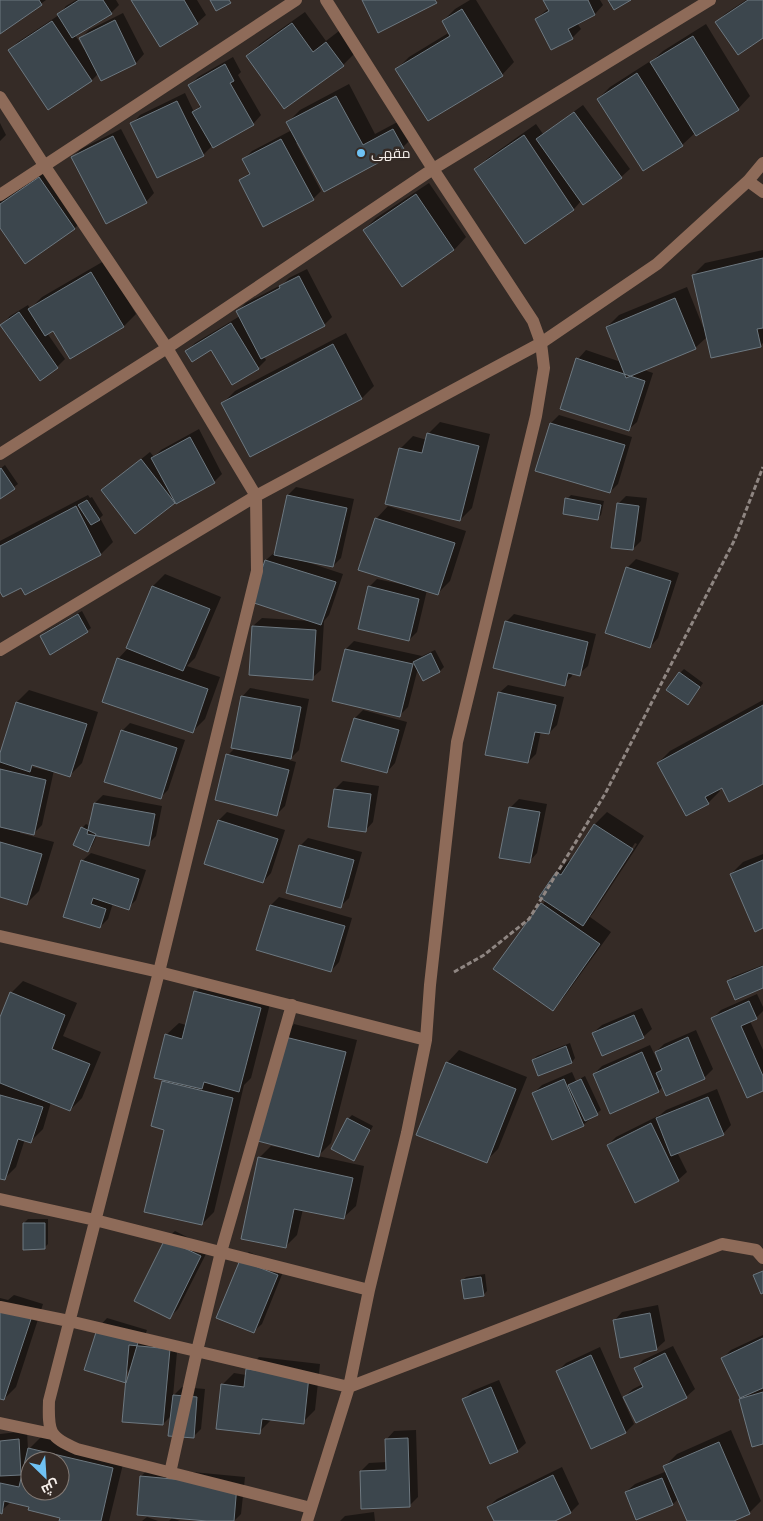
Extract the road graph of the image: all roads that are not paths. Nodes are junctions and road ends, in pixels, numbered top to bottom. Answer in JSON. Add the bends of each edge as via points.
{"nodes":[{"id":1,"x":296,"y":0,"type":"edge"},
{"id":2,"x":326,"y":0,"type":"edge"},
{"id":3,"x":710,"y":0,"type":"edge"},
{"id":4,"x":0,"y":97,"type":"edge"},
{"id":5,"x":763,"y":164,"type":"edge"},
{"id":6,"x":44,"y":165,"type":"junction"},
{"id":7,"x":433,"y":169,"type":"junction"},
{"id":8,"x":748,"y":181,"type":"junction"},
{"id":9,"x":763,"y":192,"type":"edge"},
{"id":10,"x":0,"y":195,"type":"edge"},
{"id":11,"x":541,"y":343,"type":"junction"},
{"id":12,"x":167,"y":348,"type":"junction"},
{"id":13,"x":0,"y":454,"type":"edge"},
{"id":14,"x":256,"y":496,"type":"junction"},
{"id":15,"x":0,"y":650,"type":"edge"},
{"id":16,"x":0,"y":938,"type":"edge"},
{"id":17,"x":159,"y":972,"type":"junction"},
{"id":18,"x":292,"y":1005,"type":"junction"},
{"id":19,"x":426,"y":1040,"type":"junction"},
{"id":20,"x":0,"y":1199,"type":"edge"},
{"id":21,"x":95,"y":1220,"type":"junction"},
{"id":22,"x":221,"y":1252,"type":"junction"},
{"id":23,"x":763,"y":1258,"type":"edge"},
{"id":24,"x":369,"y":1290,"type":"junction"},
{"id":25,"x":0,"y":1307,"type":"edge"},
{"id":26,"x":69,"y":1321,"type":"junction"},
{"id":27,"x":197,"y":1351,"type":"junction"},
{"id":28,"x":349,"y":1387,"type":"junction"},
{"id":29,"x":0,"y":1423,"type":"edge"},
{"id":30,"x":52,"y":1434,"type":"junction"},
{"id":31,"x":170,"y":1473,"type":"junction"},
{"id":32,"x":309,"y":1515,"type":"edge"}],
"edges":[{"from":1,"to":6,"type":"street"},
{"from":2,"to":7,"type":"street"},
{"from":3,"to":7,"type":"street"},
{"from":4,"to":6,"type":"street"},
{"from":5,"to":8,"type":"street"},
{"from":6,"to":10,"type":"street"},
{"from":6,"to":12,"type":"street"},
{"from":7,"to":11,"type":"street","via":[[533,321]]},
{"from":7,"to":12,"type":"street"},
{"from":8,"to":9,"type":"street"},
{"from":8,"to":11,"type":"street","via":[[657,264]]},
{"from":11,"to":14,"type":"street"},
{"from":11,"to":19,"type":"street","via":[[544,368],[536,416],[457,742]]},
{"from":12,"to":13,"type":"street"},
{"from":12,"to":14,"type":"street"},
{"from":14,"to":15,"type":"street"},
{"from":14,"to":17,"type":"street","via":[[256,571]]},
{"from":16,"to":17,"type":"street"},
{"from":17,"to":18,"type":"street"},
{"from":17,"to":21,"type":"street"},
{"from":18,"to":19,"type":"street"},
{"from":18,"to":22,"type":"street"},
{"from":19,"to":24,"type":"street"},
{"from":20,"to":21,"type":"street"},
{"from":21,"to":22,"type":"street"},
{"from":21,"to":26,"type":"street"},
{"from":22,"to":24,"type":"street"},
{"from":22,"to":27,"type":"street"},
{"from":23,"to":28,"type":"street","via":[[756,1250],[722,1244]]},
{"from":24,"to":28,"type":"street"},
{"from":25,"to":26,"type":"street"},
{"from":26,"to":27,"type":"street"},
{"from":26,"to":30,"type":"street","via":[[49,1401]]},
{"from":27,"to":28,"type":"street"},
{"from":27,"to":31,"type":"street"},
{"from":28,"to":32,"type":"street"},
{"from":29,"to":30,"type":"street"},
{"from":30,"to":31,"type":"street","via":[[77,1449]]},
{"from":31,"to":32,"type":"street"}]}
